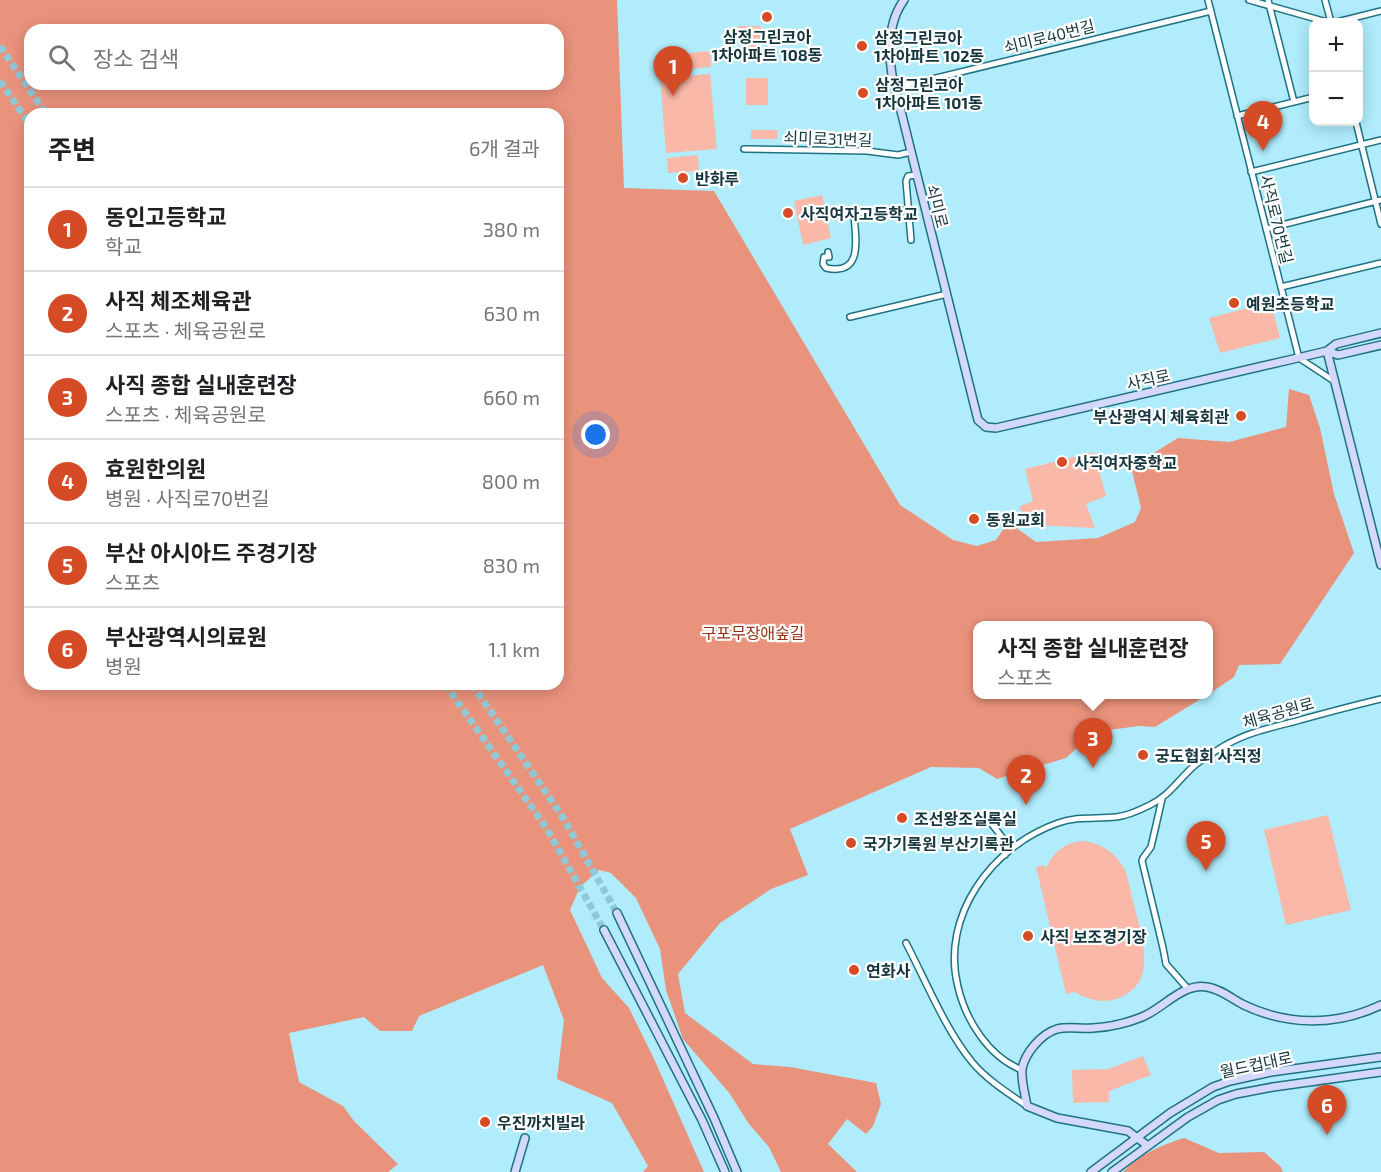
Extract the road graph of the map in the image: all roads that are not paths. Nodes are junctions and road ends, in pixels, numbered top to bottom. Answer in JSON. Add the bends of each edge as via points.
{"nodes":[{"id":1,"x":1208,"y":0,"type":"edge"},
{"id":2,"x":1249,"y":0,"type":"edge"},
{"id":3,"x":1326,"y":0,"type":"edge"},
{"id":4,"x":900,"y":1,"type":"edge"},
{"id":5,"x":1269,"y":3,"type":"edge"},
{"id":6,"x":1211,"y":11,"type":"junction"},
{"id":7,"x":1381,"y":11,"type":"edge"},
{"id":8,"x":1316,"y":18,"type":"edge"},
{"id":9,"x":1328,"y":18,"type":"edge"},
{"id":10,"x":1353,"y":18,"type":"edge"},
{"id":11,"x":895,"y":88,"type":"junction"},
{"id":12,"x":1309,"y":98,"type":"edge"},
{"id":13,"x":1294,"y":102,"type":"junction"},
{"id":14,"x":1237,"y":116,"type":"junction"},
{"id":15,"x":1357,"y":126,"type":"edge"},
{"id":16,"x":1381,"y":140,"type":"edge"},
{"id":17,"x":1361,"y":145,"type":"junction"},
{"id":18,"x":744,"y":149,"type":"dead end"},
{"id":19,"x":911,"y":152,"type":"junction"},
{"id":20,"x":1251,"y":172,"type":"junction"},
{"id":21,"x":916,"y":175,"type":"junction"},
{"id":22,"x":1378,"y":201,"type":"edge"},
{"id":23,"x":908,"y":210,"type":"junction"},
{"id":24,"x":1381,"y":224,"type":"edge"},
{"id":25,"x":1266,"y":229,"type":"junction"},
{"id":26,"x":911,"y":240,"type":"dead end"},
{"id":27,"x":828,"y":252,"type":"dead end"},
{"id":28,"x":1381,"y":262,"type":"edge"},
{"id":29,"x":1281,"y":287,"type":"junction"},
{"id":30,"x":947,"y":294,"type":"junction"},
{"id":31,"x":850,"y":317,"type":"dead end"},
{"id":32,"x":1381,"y":333,"type":"edge"},
{"id":33,"x":1381,"y":345,"type":"edge"},
{"id":34,"x":1327,"y":351,"type":"junction"},
{"id":35,"x":1299,"y":358,"type":"junction"},
{"id":36,"x":1334,"y":381,"type":"junction"},
{"id":37,"x":978,"y":420,"type":"joint"},
{"id":38,"x":1381,"y":565,"type":"edge"},
{"id":39,"x":1381,"y":699,"type":"edge"},
{"id":40,"x":1162,"y":799,"type":"junction"},
{"id":41,"x":991,"y":823,"type":"dead end"},
{"id":42,"x":1005,"y":855,"type":"junction"},
{"id":43,"x":617,"y":913,"type":"tunnel mouth"},
{"id":44,"x":604,"y":930,"type":"tunnel mouth"},
{"id":45,"x":906,"y":943,"type":"dead end"},
{"id":46,"x":1188,"y":989,"type":"junction"},
{"id":47,"x":1381,"y":1005,"type":"edge"},
{"id":48,"x":1381,"y":1057,"type":"edge"},
{"id":49,"x":1022,"y":1070,"type":"junction"},
{"id":50,"x":1381,"y":1072,"type":"edge"},
{"id":51,"x":1027,"y":1106,"type":"junction"},
{"id":52,"x":1137,"y":1137,"type":"junction"},
{"id":53,"x":525,"y":1138,"type":"dead end"},
{"id":54,"x":1148,"y":1146,"type":"junction"},
{"id":55,"x":515,"y":1172,"type":"edge"},
{"id":56,"x":725,"y":1172,"type":"edge"},
{"id":57,"x":737,"y":1172,"type":"edge"},
{"id":58,"x":1091,"y":1172,"type":"edge"},
{"id":59,"x":1112,"y":1172,"type":"edge"}],
"edges":[{"from":1,"to":6,"type":"street","name":"사직로70번길"},
{"from":2,"to":5,"type":"street"},
{"from":3,"to":9,"type":"street"},
{"from":4,"to":11,"type":"main road","name":"쇠미로","via":[[890,36]]},
{"from":5,"to":8,"type":"street"},
{"from":5,"to":13,"type":"street"},
{"from":6,"to":11,"type":"street","name":"쇠미로40번길"},
{"from":6,"to":14,"type":"street","name":"사직로70번길"},
{"from":7,"to":10,"type":"street"},
{"from":11,"to":19,"type":"main road","name":"쇠미로"},
{"from":12,"to":13,"type":"street"},
{"from":13,"to":14,"type":"street"},
{"from":14,"to":20,"type":"street","name":"사직로70번길"},
{"from":15,"to":17,"type":"street"},
{"from":16,"to":17,"type":"street"},
{"from":17,"to":20,"type":"street"},
{"from":17,"to":22,"type":"street"},
{"from":18,"to":19,"type":"street","name":"쇠미로31번길","via":[[898,155]]},
{"from":19,"to":21,"type":"main road","name":"쇠미로"},
{"from":20,"to":25,"type":"street","name":"사직로70번길"},
{"from":21,"to":23,"type":"street","via":[[908,176],[906,181]]},
{"from":21,"to":30,"type":"main road","name":"쇠미로"},
{"from":22,"to":24,"type":"street"},
{"from":22,"to":25,"type":"street"},
{"from":23,"to":26,"type":"street"},
{"from":23,"to":27,"type":"street","via":[[856,213],[854,260],[848,266],[826,268],[823,264]]},
{"from":25,"to":29,"type":"street","name":"사직로70번길"},
{"from":28,"to":29,"type":"street"},
{"from":29,"to":35,"type":"street","name":"사직로70번길"},
{"from":30,"to":31,"type":"street"},
{"from":30,"to":37,"type":"main road","name":"쇠미로"},
{"from":32,"to":34,"type":"main road","name":"사직로","via":[[1336,344]]},
{"from":33,"to":34,"type":"main road","name":"사직로","via":[[1338,356]]},
{"from":34,"to":35,"type":"main road","name":"사직로"},
{"from":34,"to":36,"type":"main road"},
{"from":35,"to":36,"type":"street"},
{"from":35,"to":37,"type":"main road","name":"사직로","via":[[996,428],[986,427]]},
{"from":36,"to":38,"type":"main road"},
{"from":39,"to":40,"type":"street","name":"체육공원로","via":[[1240,737],[1196,765]]},
{"from":40,"to":42,"type":"street","name":"체육공원로","via":[[1118,817],[1085,817],[1058,823],[1030,836]]},
{"from":40,"to":46,"type":"street","via":[[1151,847],[1142,861],[1165,961]]},
{"from":41,"to":42,"type":"street","via":[[1005,841]]},
{"from":42,"to":49,"type":"street","name":"체육공원로","via":[[981,880],[966,907],[954,954],[955,969],[965,1010],[980,1035],[1000,1058]]},
{"from":43,"to":57,"type":"main road"},
{"from":44,"to":56,"type":"main road"},
{"from":45,"to":51,"type":"street","via":[[961,1047],[986,1076]]},
{"from":46,"to":47,"type":"main road","via":[[1216,990],[1268,1015],[1294,1020],[1333,1020]]},
{"from":46,"to":49,"type":"main road","via":[[1157,1009],[1124,1023],[1057,1029],[1030,1051]]},
{"from":48,"to":52,"type":"main road","name":"월드컵대로","via":[[1230,1081],[1194,1097]]},
{"from":49,"to":51,"type":"main road"},
{"from":50,"to":54,"type":"main road","name":"월드컵대로","via":[[1236,1094],[1202,1108]]},
{"from":51,"to":52,"type":"main road","via":[[1057,1118],[1118,1128]]},
{"from":52,"to":54,"type":"main road"},
{"from":52,"to":58,"type":"main road","name":"월드컵대로"},
{"from":53,"to":55,"type":"main road"},
{"from":54,"to":59,"type":"main road","name":"월드컵대로"}]}
